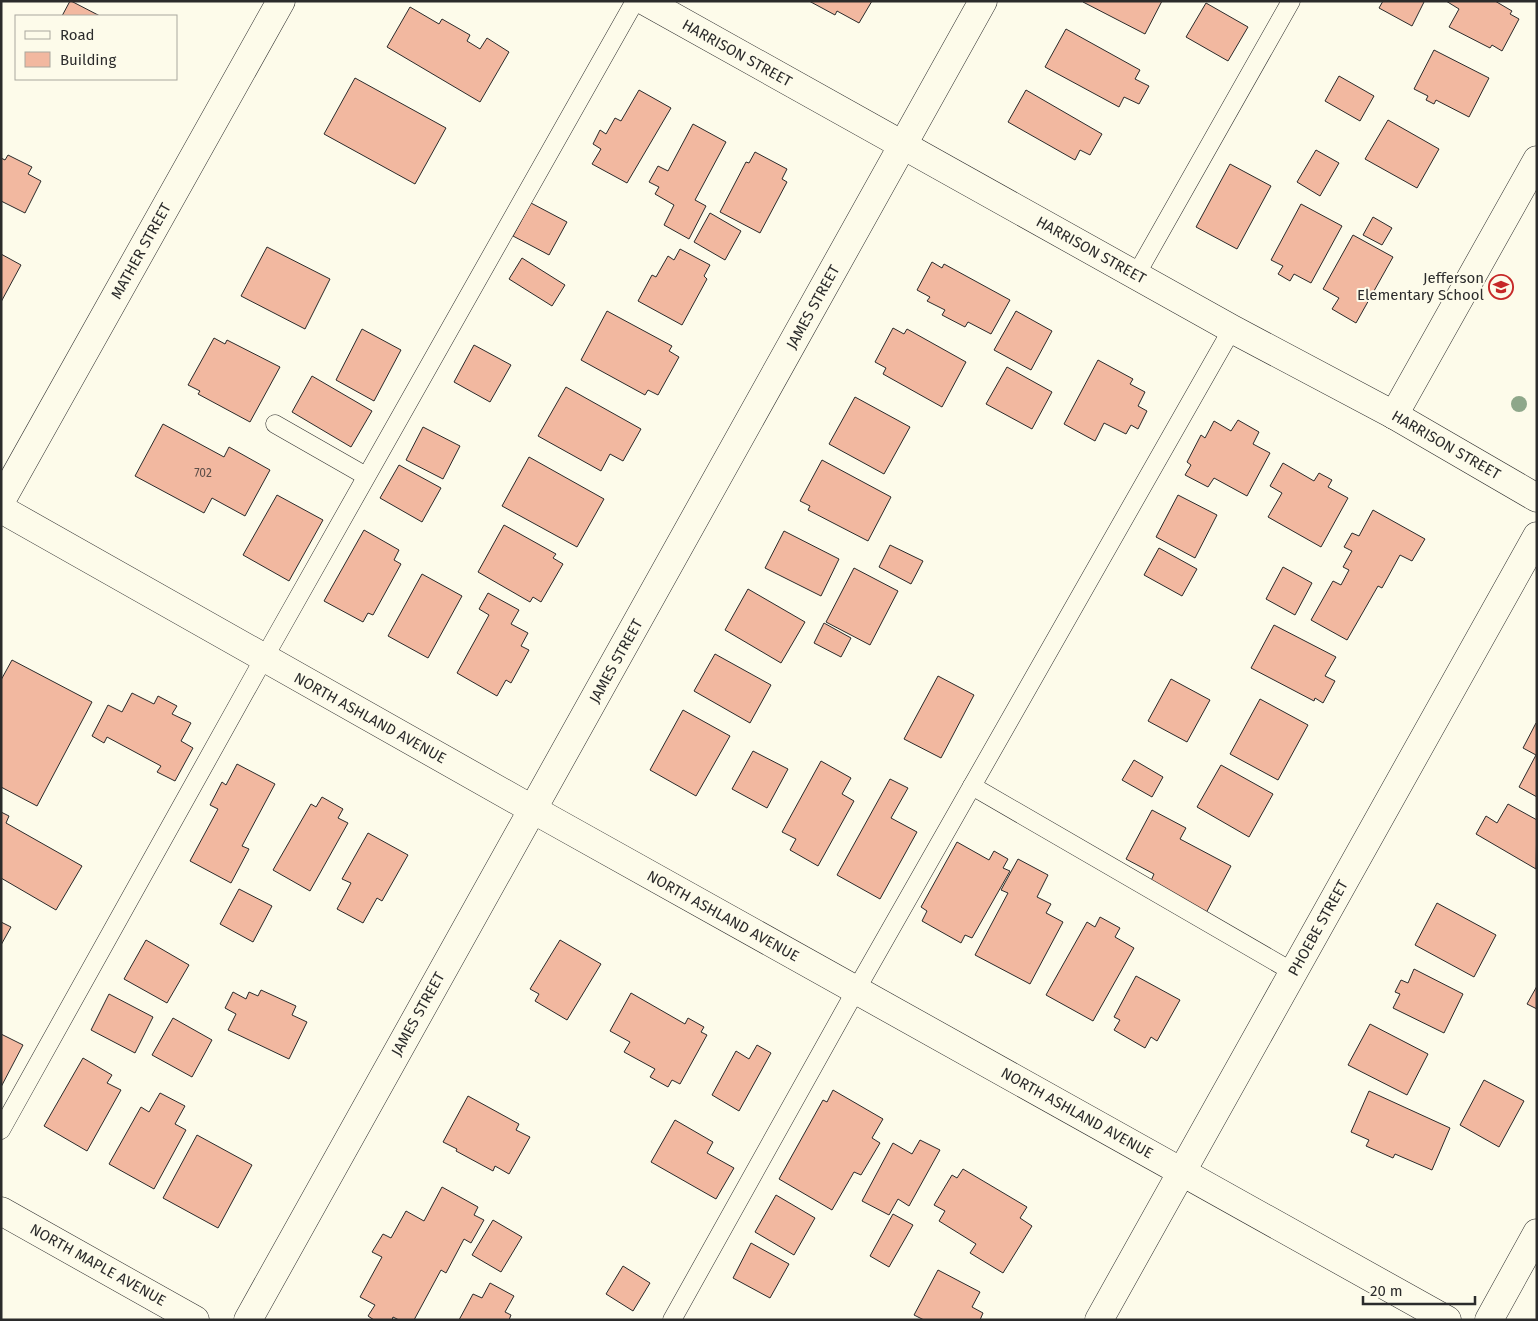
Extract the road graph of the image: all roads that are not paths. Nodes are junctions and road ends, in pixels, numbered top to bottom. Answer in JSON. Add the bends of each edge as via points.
{"nodes":[{"id":1,"x":281,"y":1,"type":"edge"},
{"id":2,"x":635,"y":1,"type":"edge"},
{"id":3,"x":645,"y":1,"type":"edge"},
{"id":4,"x":983,"y":1,"type":"edge"},
{"id":5,"x":1291,"y":1,"type":"edge"},
{"id":6,"x":903,"y":145,"type":"junction"},
{"id":7,"x":1537,"y":160,"type":"edge"},
{"id":8,"x":1136,"y":275,"type":"junction"},
{"id":9,"x":1232,"y":329,"type":"junction"},
{"id":10,"x":1394,"y":415,"type":"junction"},
{"id":11,"x":275,"y":424,"type":"dead end"},
{"id":12,"x":366,"y":476,"type":"junction"},
{"id":13,"x":1537,"y":498,"type":"edge"},
{"id":14,"x":1,"y":501,"type":"edge"},
{"id":15,"x":1,"y":509,"type":"edge"},
{"id":16,"x":1537,"y":536,"type":"edge"},
{"id":17,"x":264,"y":658,"type":"junction"},
{"id":18,"x":972,"y":786,"type":"junction"},
{"id":19,"x":532,"y":809,"type":"junction"},
{"id":20,"x":1293,"y":972,"type":"junction"},
{"id":21,"x":856,"y":990,"type":"junction"},
{"id":22,"x":1,"y":1130,"type":"edge"},
{"id":23,"x":1182,"y":1171,"type":"junction"},
{"id":24,"x":1,"y":1211,"type":"edge"},
{"id":25,"x":1537,"y":1233,"type":"edge"},
{"id":26,"x":195,"y":1320,"type":"edge"},
{"id":27,"x":248,"y":1320,"type":"edge"},
{"id":28,"x":672,"y":1320,"type":"edge"},
{"id":29,"x":1099,"y":1320,"type":"edge"},
{"id":30,"x":1447,"y":1320,"type":"edge"},
{"id":31,"x":1489,"y":1320,"type":"edge"}],
"edges":[{"from":1,"to":14,"type":"street","name":"MATHER STREET"},
{"from":2,"to":12,"type":"lane"},
{"from":3,"to":6,"type":"street","name":"HARRISON STREET"},
{"from":4,"to":6,"type":"street","name":"JAMES STREET"},
{"from":5,"to":8,"type":"lane"},
{"from":6,"to":8,"type":"street","name":"HARRISON STREET"},
{"from":6,"to":19,"type":"street","name":"JAMES STREET"},
{"from":7,"to":10,"type":"street"},
{"from":8,"to":9,"type":"street","name":"HARRISON STREET"},
{"from":9,"to":10,"type":"street","name":"HARRISON STREET"},
{"from":9,"to":18,"type":"lane"},
{"from":10,"to":13,"type":"street","name":"HARRISON STREET"},
{"from":11,"to":12,"type":"lane"},
{"from":12,"to":17,"type":"lane"},
{"from":15,"to":17,"type":"street","name":"NORTH ASHLAND AVENUE"},
{"from":16,"to":20,"type":"street","name":"PHOEBE STREET"},
{"from":17,"to":19,"type":"street","name":"NORTH ASHLAND AVENUE"},
{"from":17,"to":22,"type":"lane"},
{"from":18,"to":20,"type":"lane"},
{"from":18,"to":21,"type":"lane"},
{"from":19,"to":21,"type":"street","name":"NORTH ASHLAND AVENUE"},
{"from":19,"to":27,"type":"street","name":"JAMES STREET"},
{"from":20,"to":23,"type":"street","name":"PHOEBE STREET"},
{"from":21,"to":23,"type":"street","name":"NORTH ASHLAND AVENUE"},
{"from":21,"to":28,"type":"lane"},
{"from":23,"to":29,"type":"street","name":"PHOEBE STREET"},
{"from":23,"to":30,"type":"street","name":"NORTH ASHLAND AVENUE"},
{"from":24,"to":26,"type":"street","name":"NORTH MAPLE AVENUE"},
{"from":25,"to":31,"type":"street"}]}
